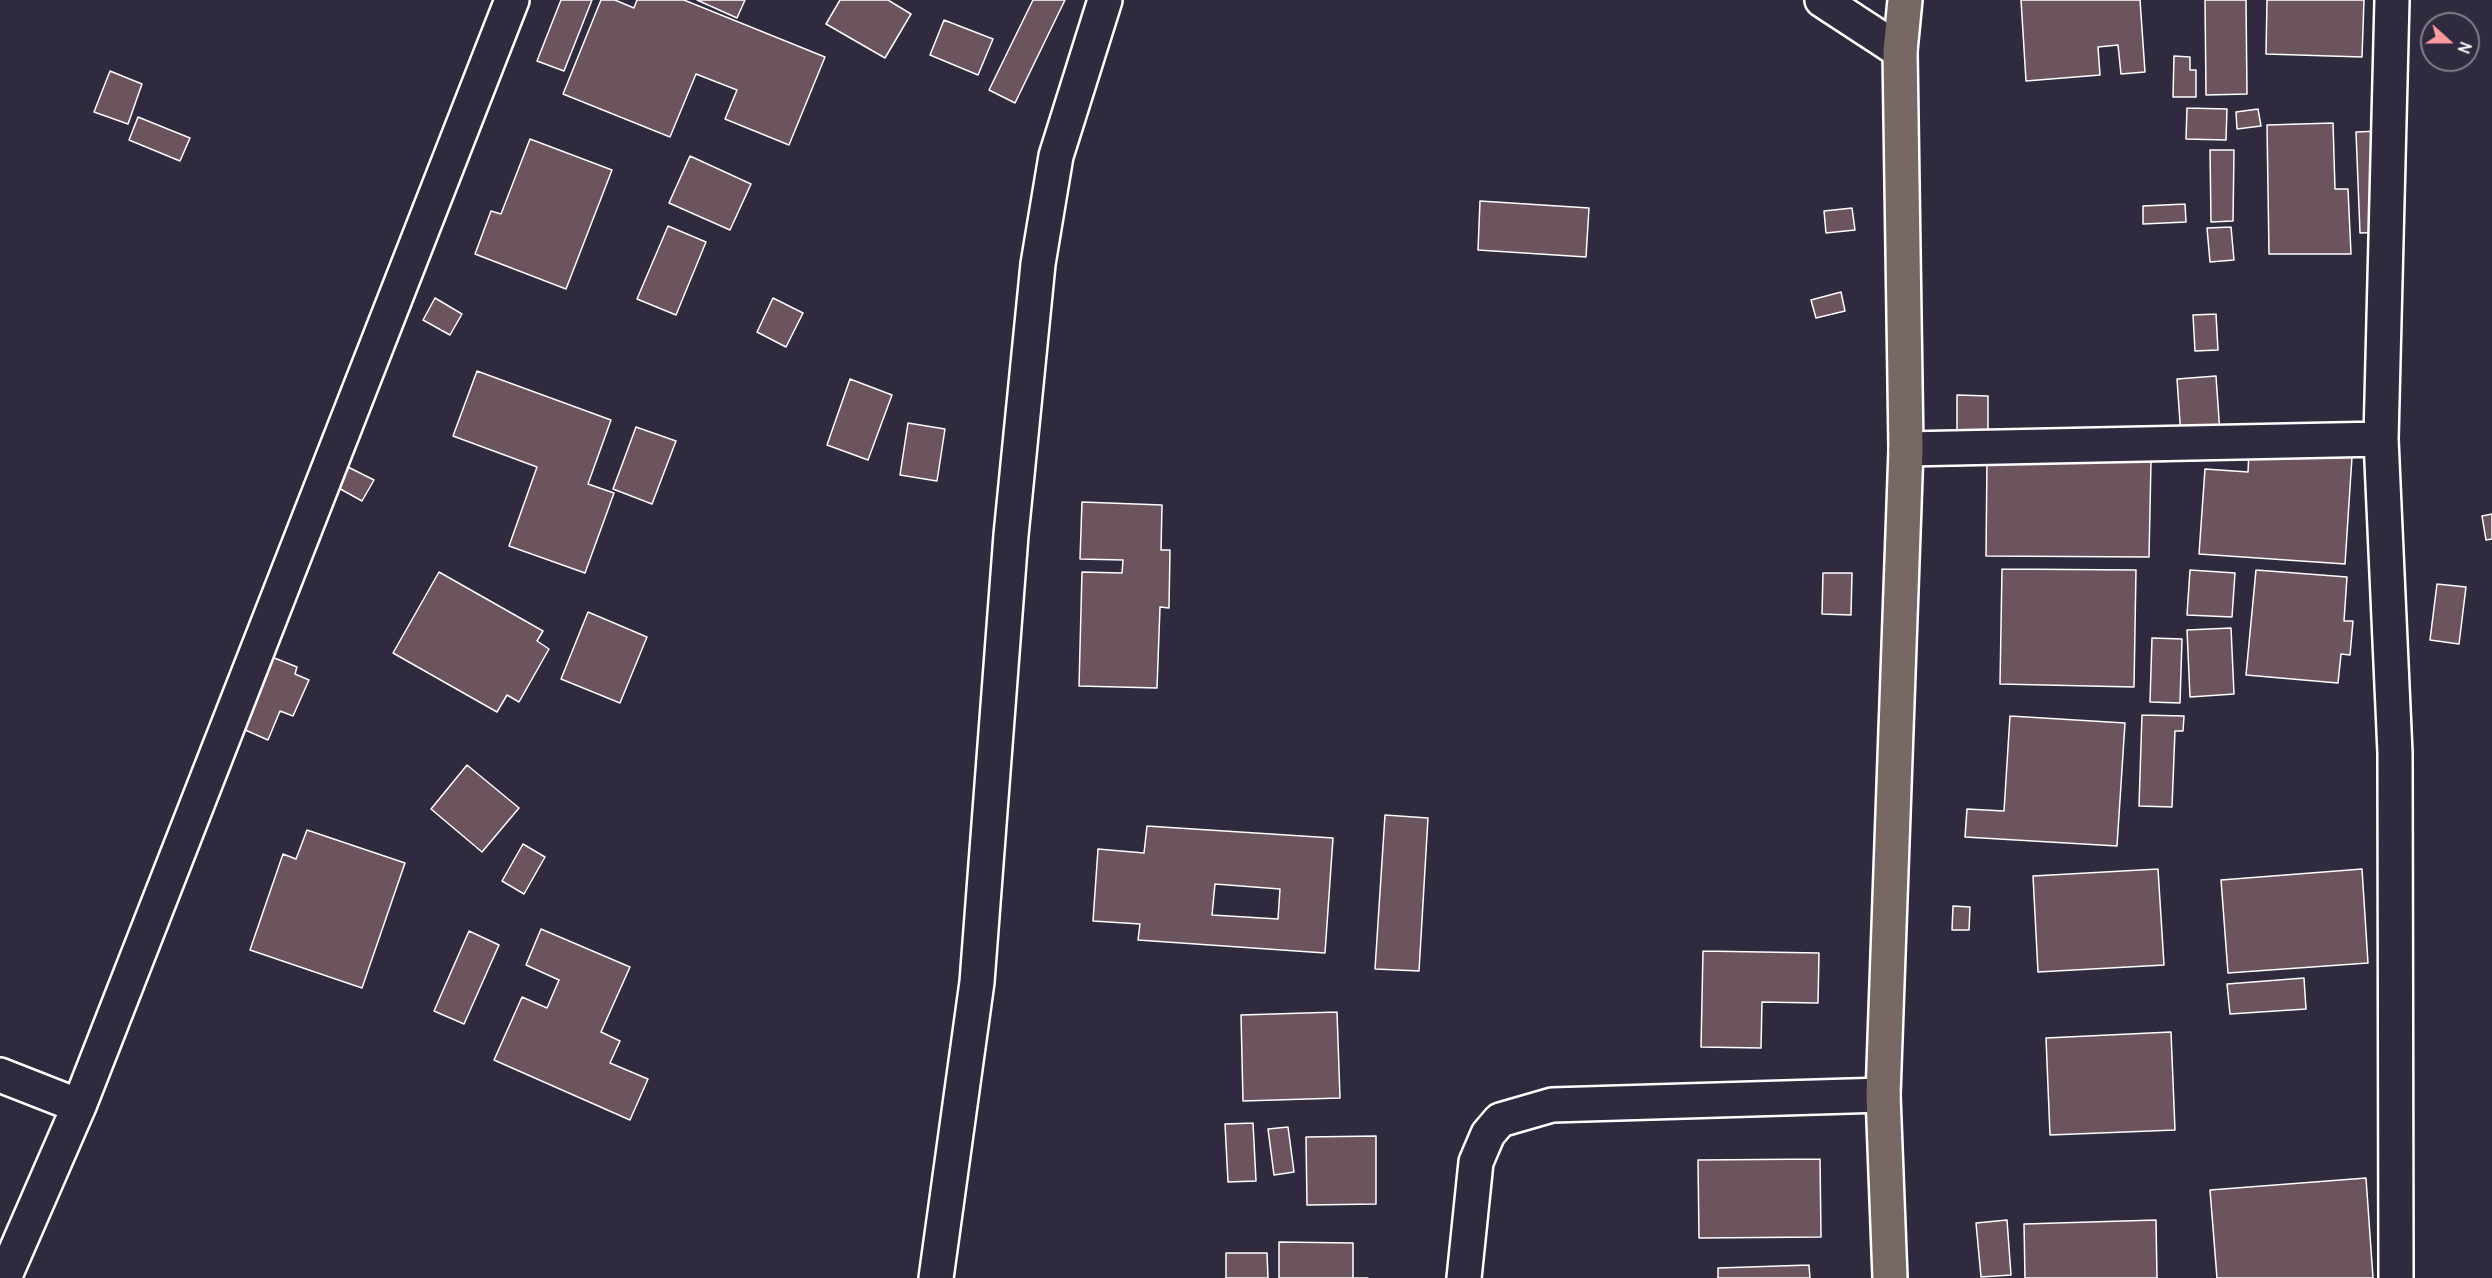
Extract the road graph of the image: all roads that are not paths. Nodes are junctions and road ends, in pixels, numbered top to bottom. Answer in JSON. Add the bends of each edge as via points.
{"nodes":[{"id":1,"x":512,"y":0,"type":"edge"},
{"id":2,"x":1105,"y":0,"type":"edge"},
{"id":3,"x":1822,"y":0,"type":"edge"},
{"id":4,"x":1905,"y":0,"type":"edge"},
{"id":5,"x":2392,"y":0,"type":"edge"},
{"id":6,"x":1900,"y":51,"type":"junction"},
{"id":7,"x":2381,"y":439,"type":"junction"},
{"id":8,"x":1906,"y":449,"type":"junction"},
{"id":9,"x":0,"y":1074,"type":"edge"},
{"id":10,"x":1883,"y":1095,"type":"junction"},
{"id":11,"x":79,"y":1106,"type":"junction"},
{"id":12,"x":4,"y":1278,"type":"edge"},
{"id":13,"x":936,"y":1278,"type":"edge"},
{"id":14,"x":1464,"y":1278,"type":"edge"},
{"id":15,"x":1890,"y":1278,"type":"edge"},
{"id":16,"x":2396,"y":1278,"type":"edge"}],
"edges":[{"from":1,"to":11,"type":"street"},
{"from":2,"to":13,"type":"street","via":[[1056,156],[1038,264],[1011,535],[977,982]]},
{"from":3,"to":6,"type":"street"},
{"from":4,"to":6,"type":"main road"},
{"from":5,"to":7,"type":"street"},
{"from":6,"to":8,"type":"main road"},
{"from":7,"to":8,"type":"street"},
{"from":7,"to":16,"type":"street","via":[[2395,753]]},
{"from":8,"to":10,"type":"main road"},
{"from":9,"to":11,"type":"street"},
{"from":10,"to":14,"type":"street","via":[[1552,1105],[1500,1120],[1488,1134],[1476,1162]]},
{"from":10,"to":15,"type":"main road"},
{"from":11,"to":12,"type":"street"}]}
